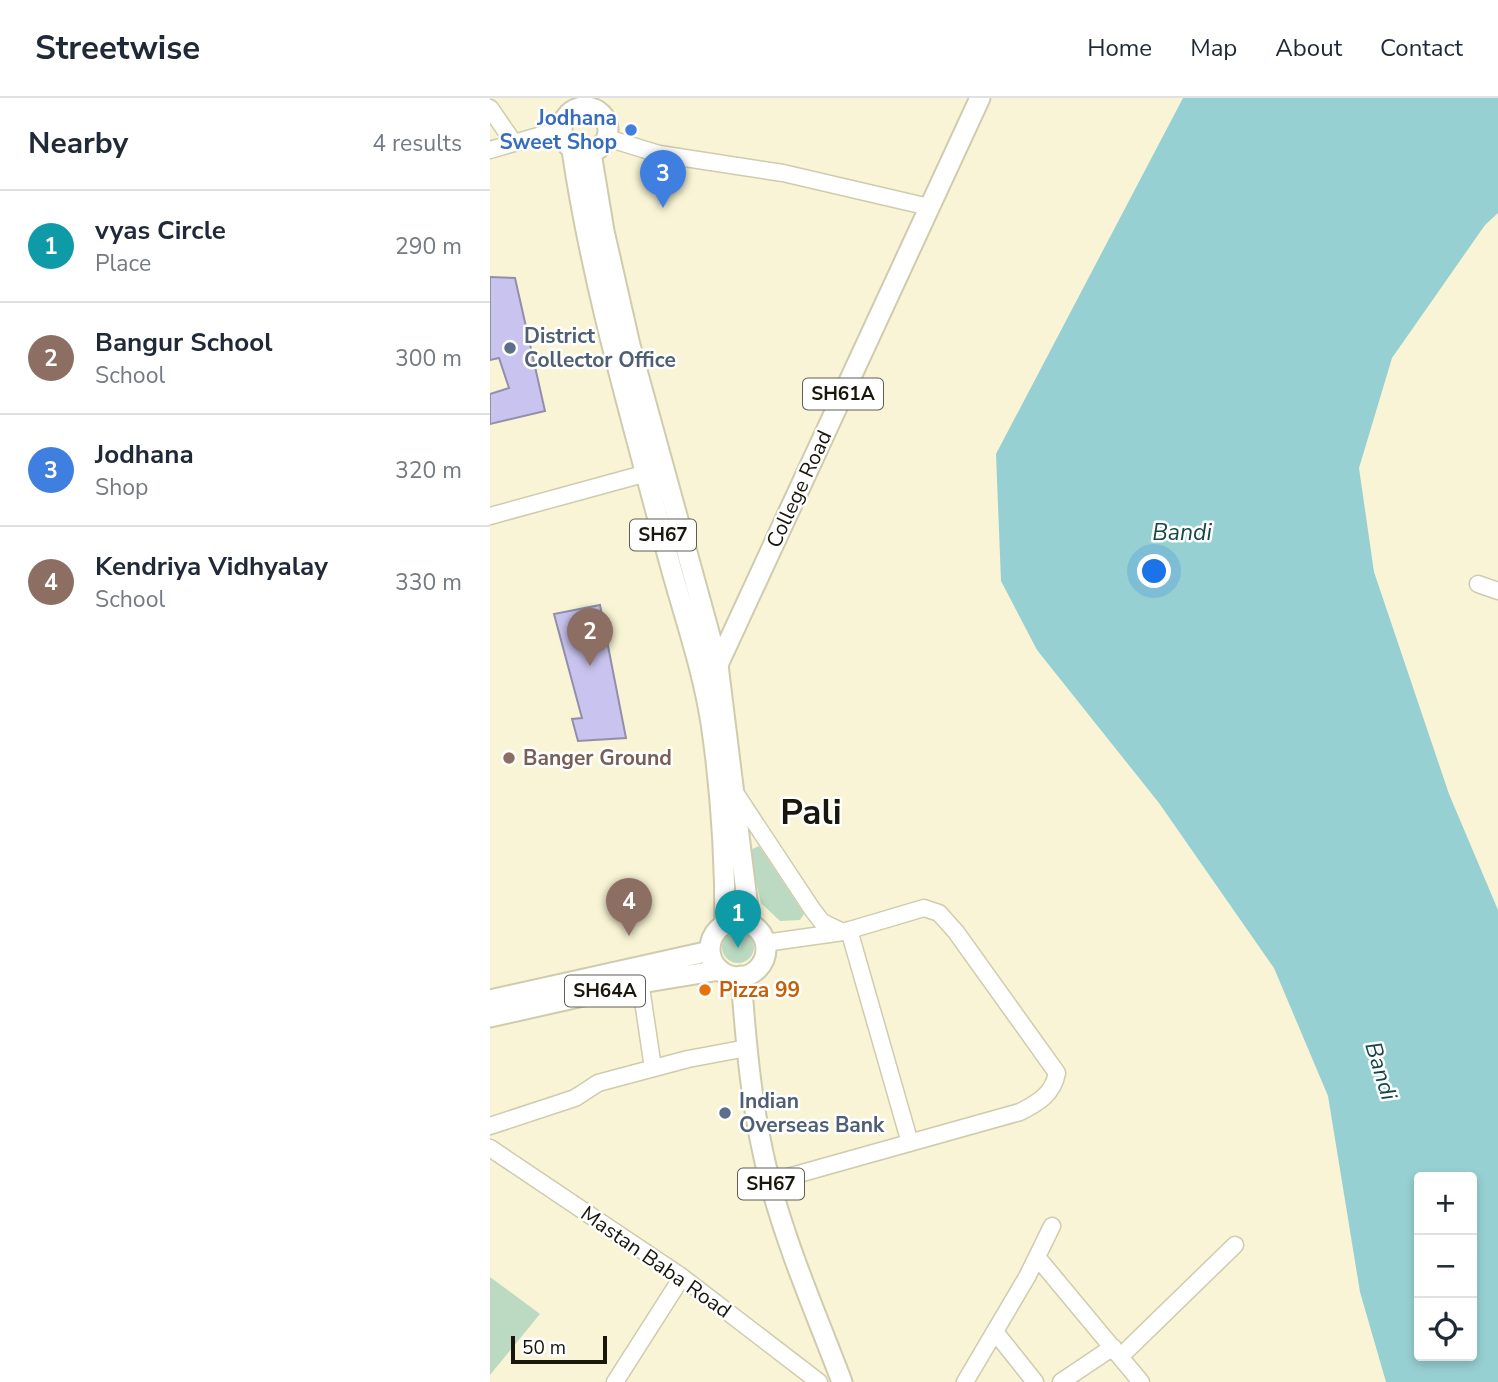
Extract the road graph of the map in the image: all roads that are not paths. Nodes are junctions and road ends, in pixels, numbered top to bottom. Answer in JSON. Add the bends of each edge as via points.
{"nodes":[{"id":1,"x":980,"y":98,"type":"edge"},
{"id":2,"x":581,"y":103,"type":"edge"},
{"id":3,"x":490,"y":108,"type":"edge"},
{"id":4,"x":562,"y":129,"type":"junction"},
{"id":5,"x":607,"y":138,"type":"junction"},
{"id":6,"x":514,"y":143,"type":"junction"},
{"id":7,"x":490,"y":150,"type":"edge"},
{"id":8,"x":581,"y":151,"type":"junction"},
{"id":9,"x":929,"y":207,"type":"junction"},
{"id":10,"x":647,"y":473,"type":"junction"},
{"id":11,"x":490,"y":516,"type":"edge"},
{"id":12,"x":1478,"y":584,"type":"dead end"},
{"id":13,"x":1498,"y":591,"type":"edge"},
{"id":14,"x":718,"y":665,"type":"junction"},
{"id":15,"x":704,"y":689,"type":"junction"},
{"id":16,"x":734,"y":791,"type":"junction"},
{"id":17,"x":725,"y":924,"type":"junction"},
{"id":18,"x":750,"y":924,"type":"junction"},
{"id":19,"x":846,"y":931,"type":"junction"},
{"id":20,"x":765,"y":943,"type":"junction"},
{"id":21,"x":710,"y":951,"type":"junction"},
{"id":22,"x":720,"y":971,"type":"junction"},
{"id":23,"x":639,"y":976,"type":"junction"},
{"id":24,"x":741,"y":976,"type":"junction"},
{"id":25,"x":490,"y":1000,"type":"edge"},
{"id":26,"x":490,"y":1017,"type":"edge"},
{"id":27,"x":747,"y":1048,"type":"junction"},
{"id":28,"x":653,"y":1068,"type":"junction"},
{"id":29,"x":490,"y":1126,"type":"edge"},
{"id":30,"x":910,"y":1143,"type":"junction"},
{"id":31,"x":490,"y":1147,"type":"edge"},
{"id":32,"x":770,"y":1182,"type":"junction"},
{"id":33,"x":1052,"y":1226,"type":"dead end"},
{"id":34,"x":1235,"y":1245,"type":"dead end"},
{"id":35,"x":1037,"y":1256,"type":"junction"},
{"id":36,"x":682,"y":1277,"type":"junction"},
{"id":37,"x":996,"y":1333,"type":"junction"},
{"id":38,"x":1117,"y":1352,"type":"junction"},
{"id":39,"x":615,"y":1382,"type":"edge"},
{"id":40,"x":818,"y":1382,"type":"edge"},
{"id":41,"x":842,"y":1382,"type":"edge"},
{"id":42,"x":965,"y":1382,"type":"edge"},
{"id":43,"x":1035,"y":1382,"type":"edge"},
{"id":44,"x":1061,"y":1382,"type":"edge"},
{"id":45,"x":1141,"y":1382,"type":"edge"}],
"edges":[{"from":1,"to":9,"type":"main road","name":"College Road","number":"SH61A"},
{"from":2,"to":4,"type":"main road"},
{"from":2,"to":5,"type":"main road","via":[[603,115]]},
{"from":3,"to":6,"type":"street"},
{"from":4,"to":6,"type":"street"},
{"from":4,"to":8,"type":"main road","number":"SH67","via":[[566,144]]},
{"from":5,"to":8,"type":"main road","via":[[598,150]]},
{"from":5,"to":9,"type":"street","via":[[659,154],[783,173]]},
{"from":6,"to":7,"type":"street"},
{"from":8,"to":10,"type":"main road","number":"SH67","via":[[600,288]]},
{"from":8,"to":14,"type":"main road","number":"SH67"},
{"from":9,"to":14,"type":"main road","name":"College Road","number":"SH61A"},
{"from":10,"to":11,"type":"street"},
{"from":10,"to":15,"type":"main road","number":"SH67"},
{"from":12,"to":13,"type":"street"},
{"from":14,"to":15,"type":"main road","name":"College Road","number":"SH61A"},
{"from":14,"to":16,"type":"main road","number":"SH67"},
{"from":15,"to":17,"type":"main road","number":"SH67","via":[[719,787]]},
{"from":16,"to":18,"type":"main road","number":"SH67"},
{"from":16,"to":19,"type":"street","via":[[822,922]]},
{"from":17,"to":18,"type":"main road"},
{"from":17,"to":21,"type":"main road","number":"SH67","via":[[714,935]]},
{"from":18,"to":20,"type":"main road"},
{"from":19,"to":20,"type":"street"},
{"from":19,"to":30,"type":"street"},
{"from":19,"to":30,"type":"street","via":[[924,908],[939,913],[1057,1073],[1054,1087],[1035,1105]]},
{"from":20,"to":24,"type":"main road","via":[[760,965]]},
{"from":21,"to":22,"type":"main road"},
{"from":21,"to":23,"type":"main road","number":"SH64A"},
{"from":22,"to":23,"type":"main road","number":"SH64A"},
{"from":22,"to":24,"type":"main road"},
{"from":23,"to":25,"type":"main road","number":"SH64A"},
{"from":23,"to":26,"type":"main road","number":"SH64A"},
{"from":23,"to":28,"type":"street"},
{"from":24,"to":27,"type":"main road","number":"SH67"},
{"from":27,"to":28,"type":"street"},
{"from":27,"to":32,"type":"main road","number":"SH67"},
{"from":28,"to":29,"type":"street","via":[[598,1083],[575,1098]]},
{"from":30,"to":32,"type":"street"},
{"from":31,"to":36,"type":"street","name":"Mastan Baba Road"},
{"from":32,"to":41,"type":"main road","number":"SH67"},
{"from":33,"to":35,"type":"street"},
{"from":34,"to":38,"type":"street"},
{"from":35,"to":37,"type":"street"},
{"from":35,"to":38,"type":"street"},
{"from":36,"to":39,"type":"street"},
{"from":36,"to":40,"type":"street","name":"Mastan Baba Road"},
{"from":37,"to":42,"type":"street"},
{"from":37,"to":43,"type":"street"},
{"from":38,"to":44,"type":"street"},
{"from":38,"to":45,"type":"street"}]}
